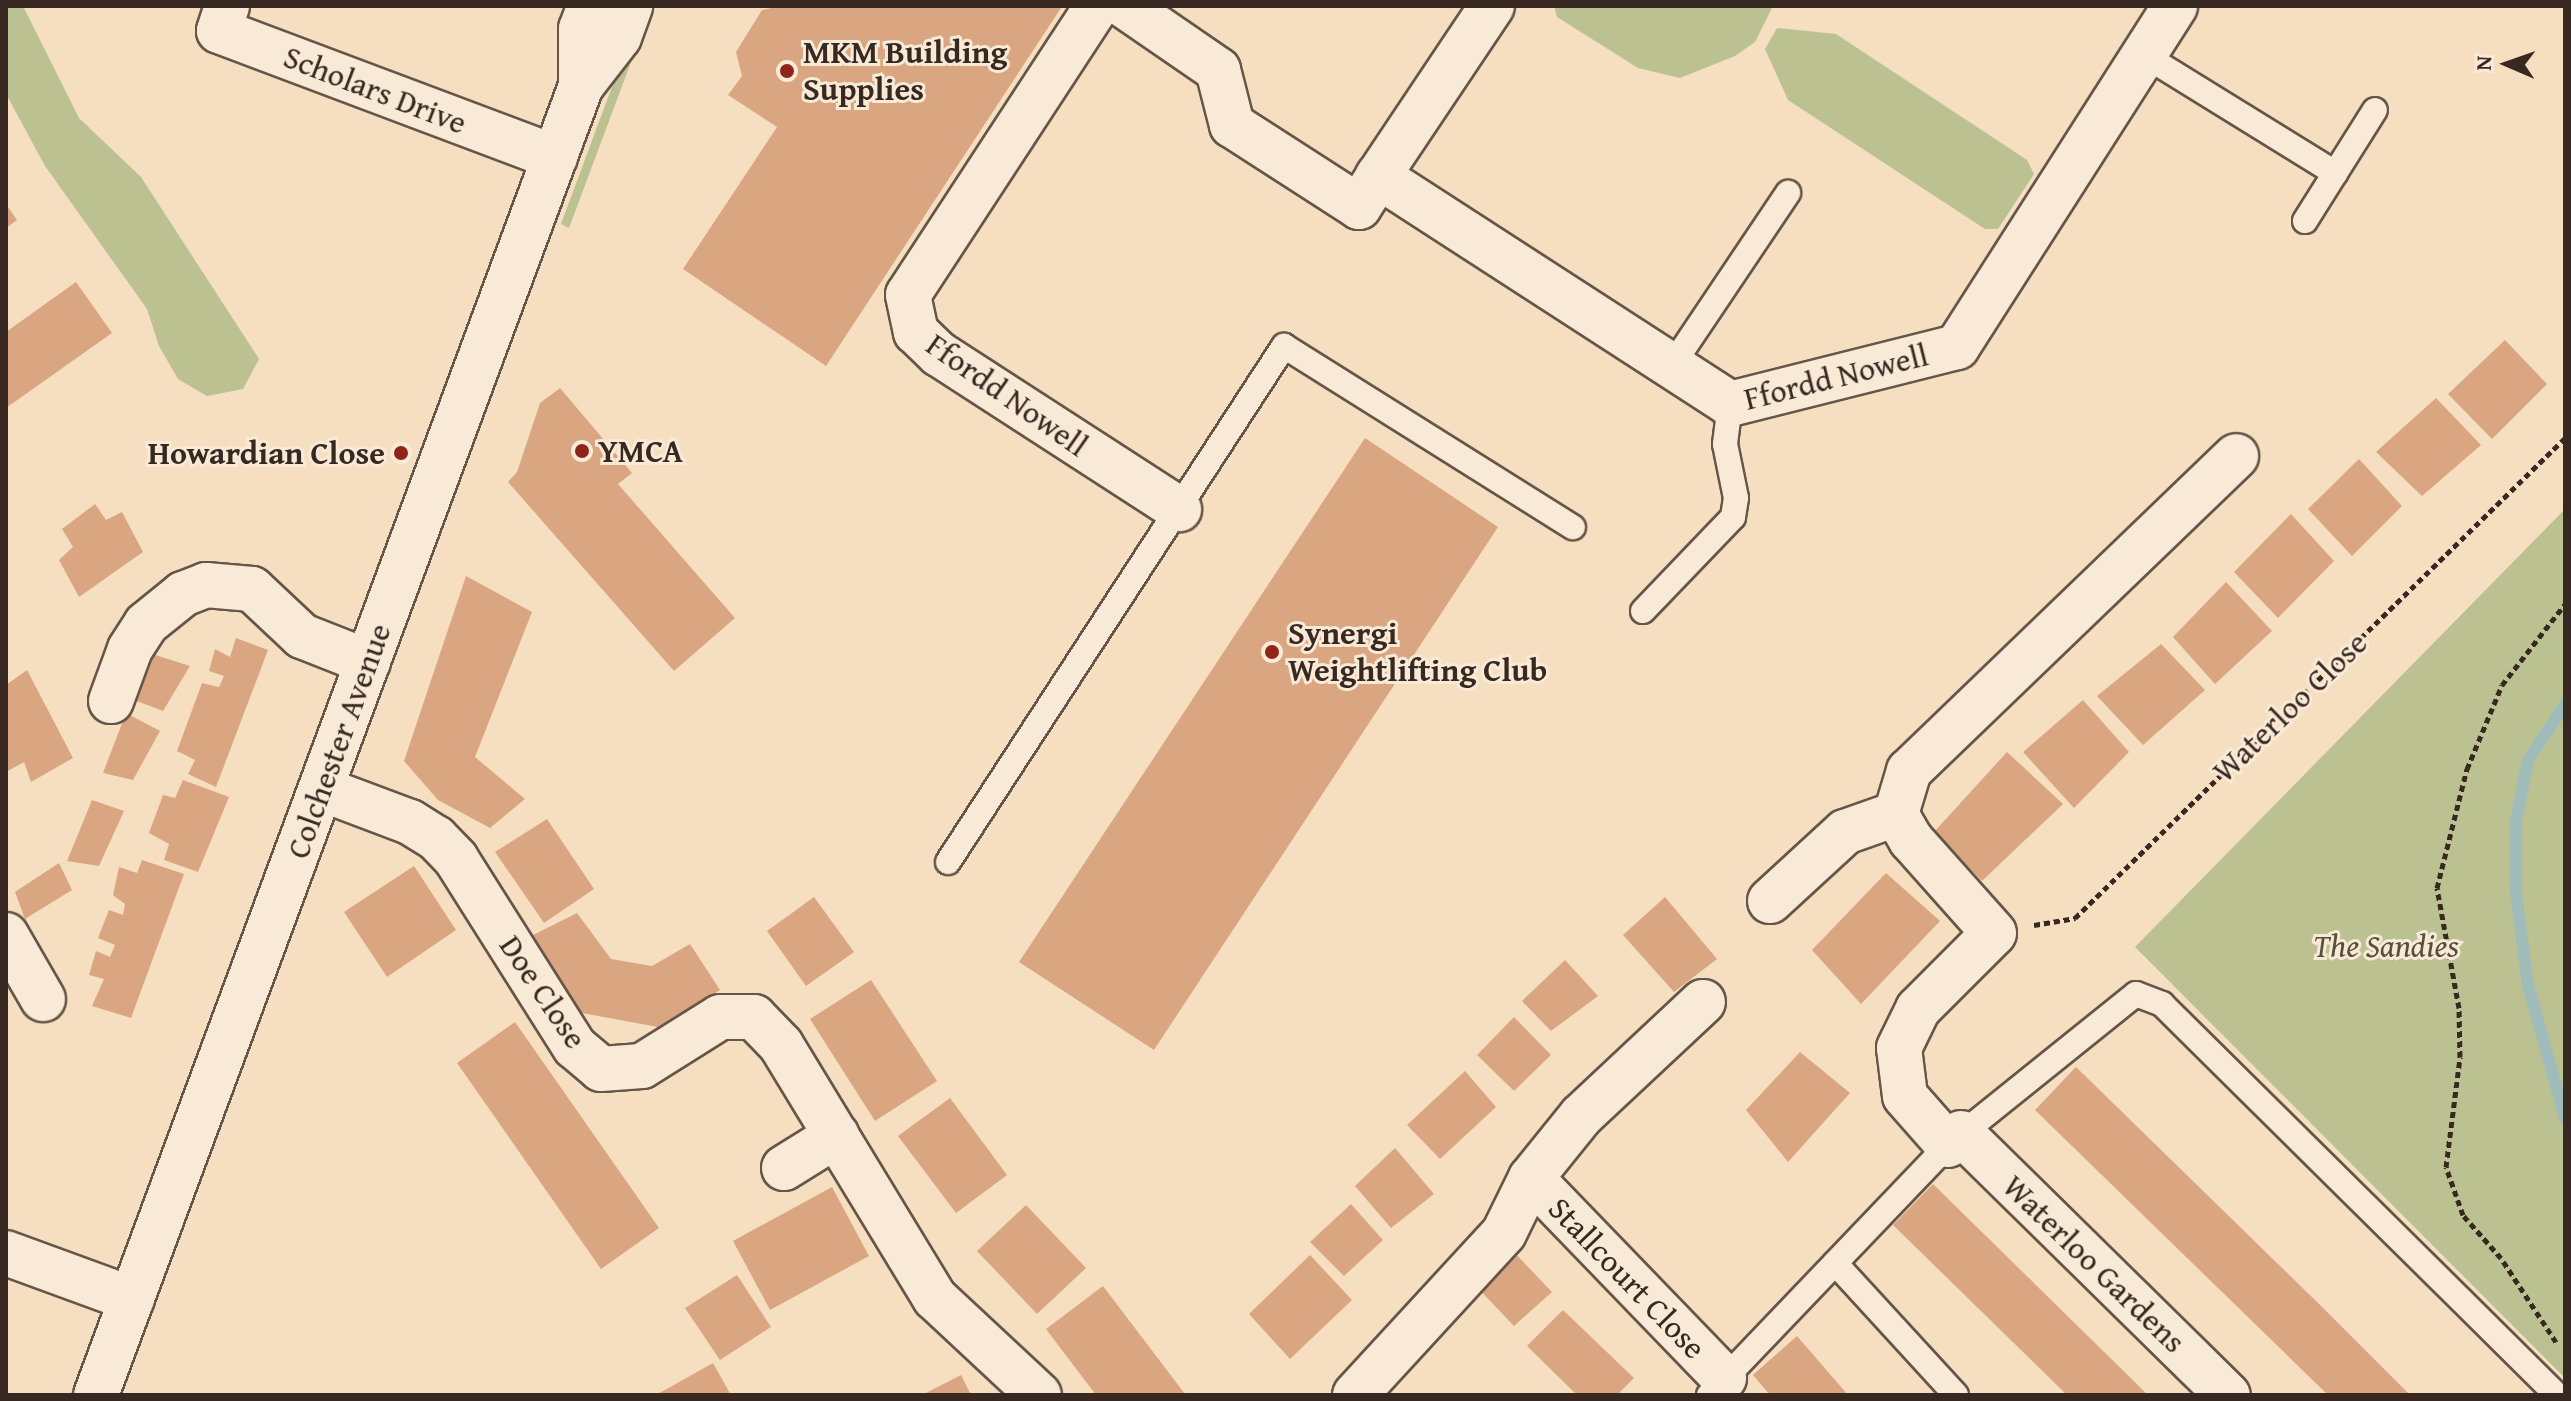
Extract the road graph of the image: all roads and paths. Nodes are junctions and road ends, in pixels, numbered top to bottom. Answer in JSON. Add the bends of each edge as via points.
{"nodes":[{"id":1,"x":227,"y":6,"type":"edge"},
{"id":2,"x":590,"y":6,"type":"edge"},
{"id":3,"x":630,"y":6,"type":"edge"},
{"id":4,"x":1097,"y":6,"type":"edge"},
{"id":5,"x":1125,"y":6,"type":"edge"},
{"id":6,"x":1492,"y":6,"type":"edge"},
{"id":7,"x":2175,"y":6,"type":"edge"},
{"id":8,"x":2144,"y":55,"type":"junction"},
{"id":9,"x":581,"y":86,"type":"junction"},
{"id":10,"x":2375,"y":110,"type":"dead end"},
{"id":11,"x":555,"y":157,"type":"junction"},
{"id":12,"x":2335,"y":173,"type":"junction"},
{"id":13,"x":1378,"y":176,"type":"junction"},
{"id":14,"x":1788,"y":193,"type":"dead end"},
{"id":15,"x":2305,"y":221,"type":"dead end"},
{"id":16,"x":1671,"y":367,"type":"junction"},
{"id":17,"x":1730,"y":404,"type":"junction"},
{"id":18,"x":2565,"y":438,"type":"edge"},
{"id":19,"x":2236,"y":456,"type":"dead end"},
{"id":20,"x":1179,"y":509,"type":"junction"},
{"id":21,"x":1573,"y":527,"type":"dead end"},
{"id":22,"x":2565,"y":604,"type":"edge"},
{"id":23,"x":1643,"y":611,"type":"dead end"},
{"id":24,"x":368,"y":662,"type":"junction"},
{"id":25,"x":111,"y":701,"type":"dead end"},
{"id":26,"x":322,"y":789,"type":"junction"},
{"id":27,"x":1896,"y":814,"type":"junction"},
{"id":28,"x":948,"y":862,"type":"dead end"},
{"id":29,"x":1770,"y":901,"type":"dead end"},
{"id":30,"x":1994,"y":933,"type":"junction"},
{"id":31,"x":6,"y":935,"type":"edge"},
{"id":32,"x":43,"y":999,"type":"dead end"},
{"id":33,"x":1703,"y":1002,"type":"dead end"},
{"id":34,"x":837,"y":1135,"type":"junction"},
{"id":35,"x":1954,"y":1139,"type":"junction"},
{"id":36,"x":784,"y":1168,"type":"dead end"},
{"id":37,"x":1531,"y":1178,"type":"junction"},
{"id":38,"x":6,"y":1253,"type":"edge"},
{"id":39,"x":1835,"y":1263,"type":"junction"},
{"id":40,"x":132,"y":1299,"type":"junction"},
{"id":41,"x":2558,"y":1345,"type":"dead end"},
{"id":42,"x":1716,"y":1387,"type":"edge"},
{"id":43,"x":96,"y":1395,"type":"edge"},
{"id":44,"x":1039,"y":1395,"type":"edge"},
{"id":45,"x":1355,"y":1395,"type":"edge"},
{"id":46,"x":1956,"y":1395,"type":"edge"},
{"id":47,"x":2228,"y":1395,"type":"edge"},
{"id":48,"x":2557,"y":1395,"type":"edge"}],
"edges":[{"from":1,"to":11,"type":"street","name":"Scholars Drive","via":[[219,31]]},
{"from":2,"to":9,"type":"street","name":"Colchester Avenue","via":[[581,29]]},
{"from":3,"to":9,"type":"street","name":"Colchester Avenue","via":[[619,37]]},
{"from":4,"to":20,"type":"street","name":"Ffordd Nowell","via":[[908,295],[916,332],[939,354]]},
{"from":5,"to":13,"type":"street","via":[[1218,70],[1232,125],[1359,207]]},
{"from":6,"to":13,"type":"street"},
{"from":7,"to":8,"type":"street","name":"Ffordd Nowell"},
{"from":8,"to":12,"type":"lane"},
{"from":8,"to":17,"type":"street","name":"Ffordd Nowell","via":[[1957,347]]},
{"from":9,"to":11,"type":"street","name":"Colchester Avenue"},
{"from":10,"to":12,"type":"lane"},
{"from":11,"to":24,"type":"street","name":"Colchester Avenue"},
{"from":12,"to":15,"type":"lane"},
{"from":13,"to":16,"type":"street","name":"Ffordd Nowell"},
{"from":14,"to":16,"type":"lane"},
{"from":16,"to":17,"type":"street","name":"Ffordd Nowell"},
{"from":17,"to":23,"type":"lane","via":[[1725,444],[1736,498],[1733,517]]},
{"from":18,"to":30,"type":"path","name":"Waterloo Close","via":[[2075,918]]},
{"from":19,"to":27,"type":"street","via":[[1909,771]]},
{"from":20,"to":21,"type":"lane","via":[[1284,346]]},
{"from":20,"to":28,"type":"lane"},
{"from":22,"to":41,"type":"path","via":[[2502,685],[2467,769],[2437,888],[2459,1008],[2460,1057],[2446,1167],[2463,1215],[2501,1258]]},
{"from":24,"to":25,"type":"street","via":[[302,636],[252,589],[206,585],[183,594],[146,624],[130,649]]},
{"from":24,"to":26,"type":"street","name":"Colchester Avenue"},
{"from":26,"to":34,"type":"street","name":"Doe Close","via":[[410,822],[436,838],[456,859],[575,1047],[601,1069],[642,1066],[720,1017],[754,1017],[781,1045]]},
{"from":26,"to":40,"type":"street","name":"Colchester Avenue"},
{"from":27,"to":29,"type":"street","via":[[1845,832]]},
{"from":27,"to":30,"type":"street","via":[[1911,840]]},
{"from":30,"to":35,"type":"street","via":[[1918,1009],[1899,1048],[1905,1096]]},
{"from":31,"to":32,"type":"street"},
{"from":33,"to":37,"type":"street","name":"Stallcourt Close","via":[[1581,1116]]},
{"from":34,"to":36,"type":"street"},
{"from":34,"to":44,"type":"street","name":"Doe Close","via":[[935,1298]]},
{"from":35,"to":39,"type":"lane"},
{"from":35,"to":47,"type":"street","name":"Waterloo Gardens"},
{"from":35,"to":48,"type":"lane","via":[[2136,994],[2162,1004]]},
{"from":37,"to":42,"type":"street","name":"Stallcourt Close"},
{"from":37,"to":45,"type":"street","name":"Stallcourt Close","via":[[1504,1233]]},
{"from":38,"to":40,"type":"street"},
{"from":39,"to":42,"type":"lane"},
{"from":39,"to":46,"type":"lane"},
{"from":40,"to":43,"type":"street","name":"Colchester Avenue"}]}
